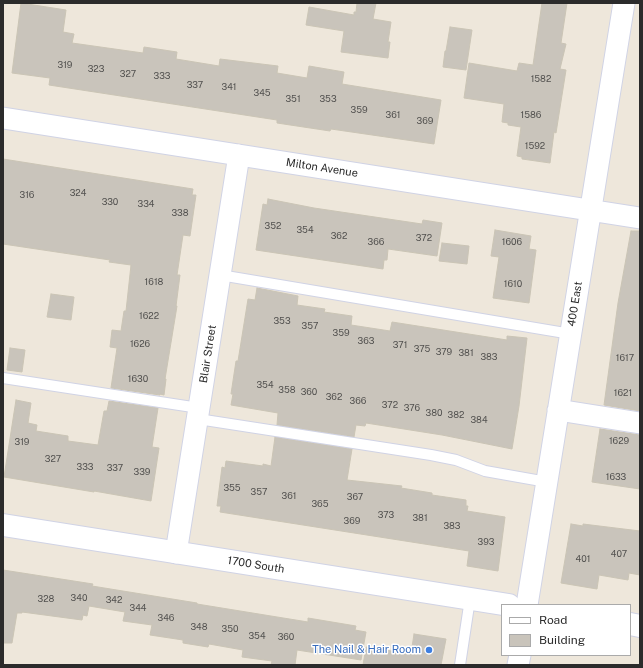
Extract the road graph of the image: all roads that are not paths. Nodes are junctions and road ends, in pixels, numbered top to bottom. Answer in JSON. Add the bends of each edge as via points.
{"nodes":[{"id":1,"x":624,"y":3,"type":"edge"},
{"id":2,"x":3,"y":118,"type":"edge"},
{"id":3,"x":239,"y":155,"type":"junction"},
{"id":4,"x":590,"y":210,"type":"junction"},
{"id":5,"x":640,"y":218,"type":"edge"},
{"id":6,"x":220,"y":276,"type":"junction"},
{"id":7,"x":571,"y":334,"type":"junction"},
{"id":8,"x":3,"y":378,"type":"edge"},
{"id":9,"x":558,"y":410,"type":"junction"},
{"id":10,"x":198,"y":413,"type":"junction"},
{"id":11,"x":640,"y":423,"type":"edge"},
{"id":12,"x":547,"y":482,"type":"junction"},
{"id":13,"x":3,"y":525,"type":"edge"},
{"id":14,"x":176,"y":553,"type":"junction"},
{"id":15,"x":470,"y":599,"type":"junction"},
{"id":16,"x":502,"y":604,"type":"edge"},
{"id":17,"x":527,"y":604,"type":"edge"},
{"id":18,"x":460,"y":665,"type":"edge"}],
"edges":[{"from":1,"to":4,"type":"street","name":"400 East"},
{"from":2,"to":3,"type":"street","name":"Milton Avenue"},
{"from":3,"to":4,"type":"street","name":"Milton Avenue"},
{"from":3,"to":6,"type":"street","name":"Blair Street"},
{"from":4,"to":5,"type":"street","name":"Milton Avenue"},
{"from":4,"to":7,"type":"street","name":"400 East"},
{"from":6,"to":7,"type":"lane"},
{"from":6,"to":10,"type":"street","name":"Blair Street"},
{"from":7,"to":9,"type":"street","name":"400 East"},
{"from":8,"to":10,"type":"lane"},
{"from":9,"to":11,"type":"street"},
{"from":9,"to":12,"type":"street","name":"400 East"},
{"from":10,"to":12,"type":"lane","via":[[431,455],[495,473]]},
{"from":10,"to":14,"type":"street","name":"Blair Street"},
{"from":12,"to":17,"type":"street","name":"400 East"},
{"from":13,"to":14,"type":"street","name":"1700 South"},
{"from":14,"to":15,"type":"street","name":"1700 South"},
{"from":15,"to":16,"type":"street","name":"1700 South"},
{"from":15,"to":18,"type":"lane"}]}
